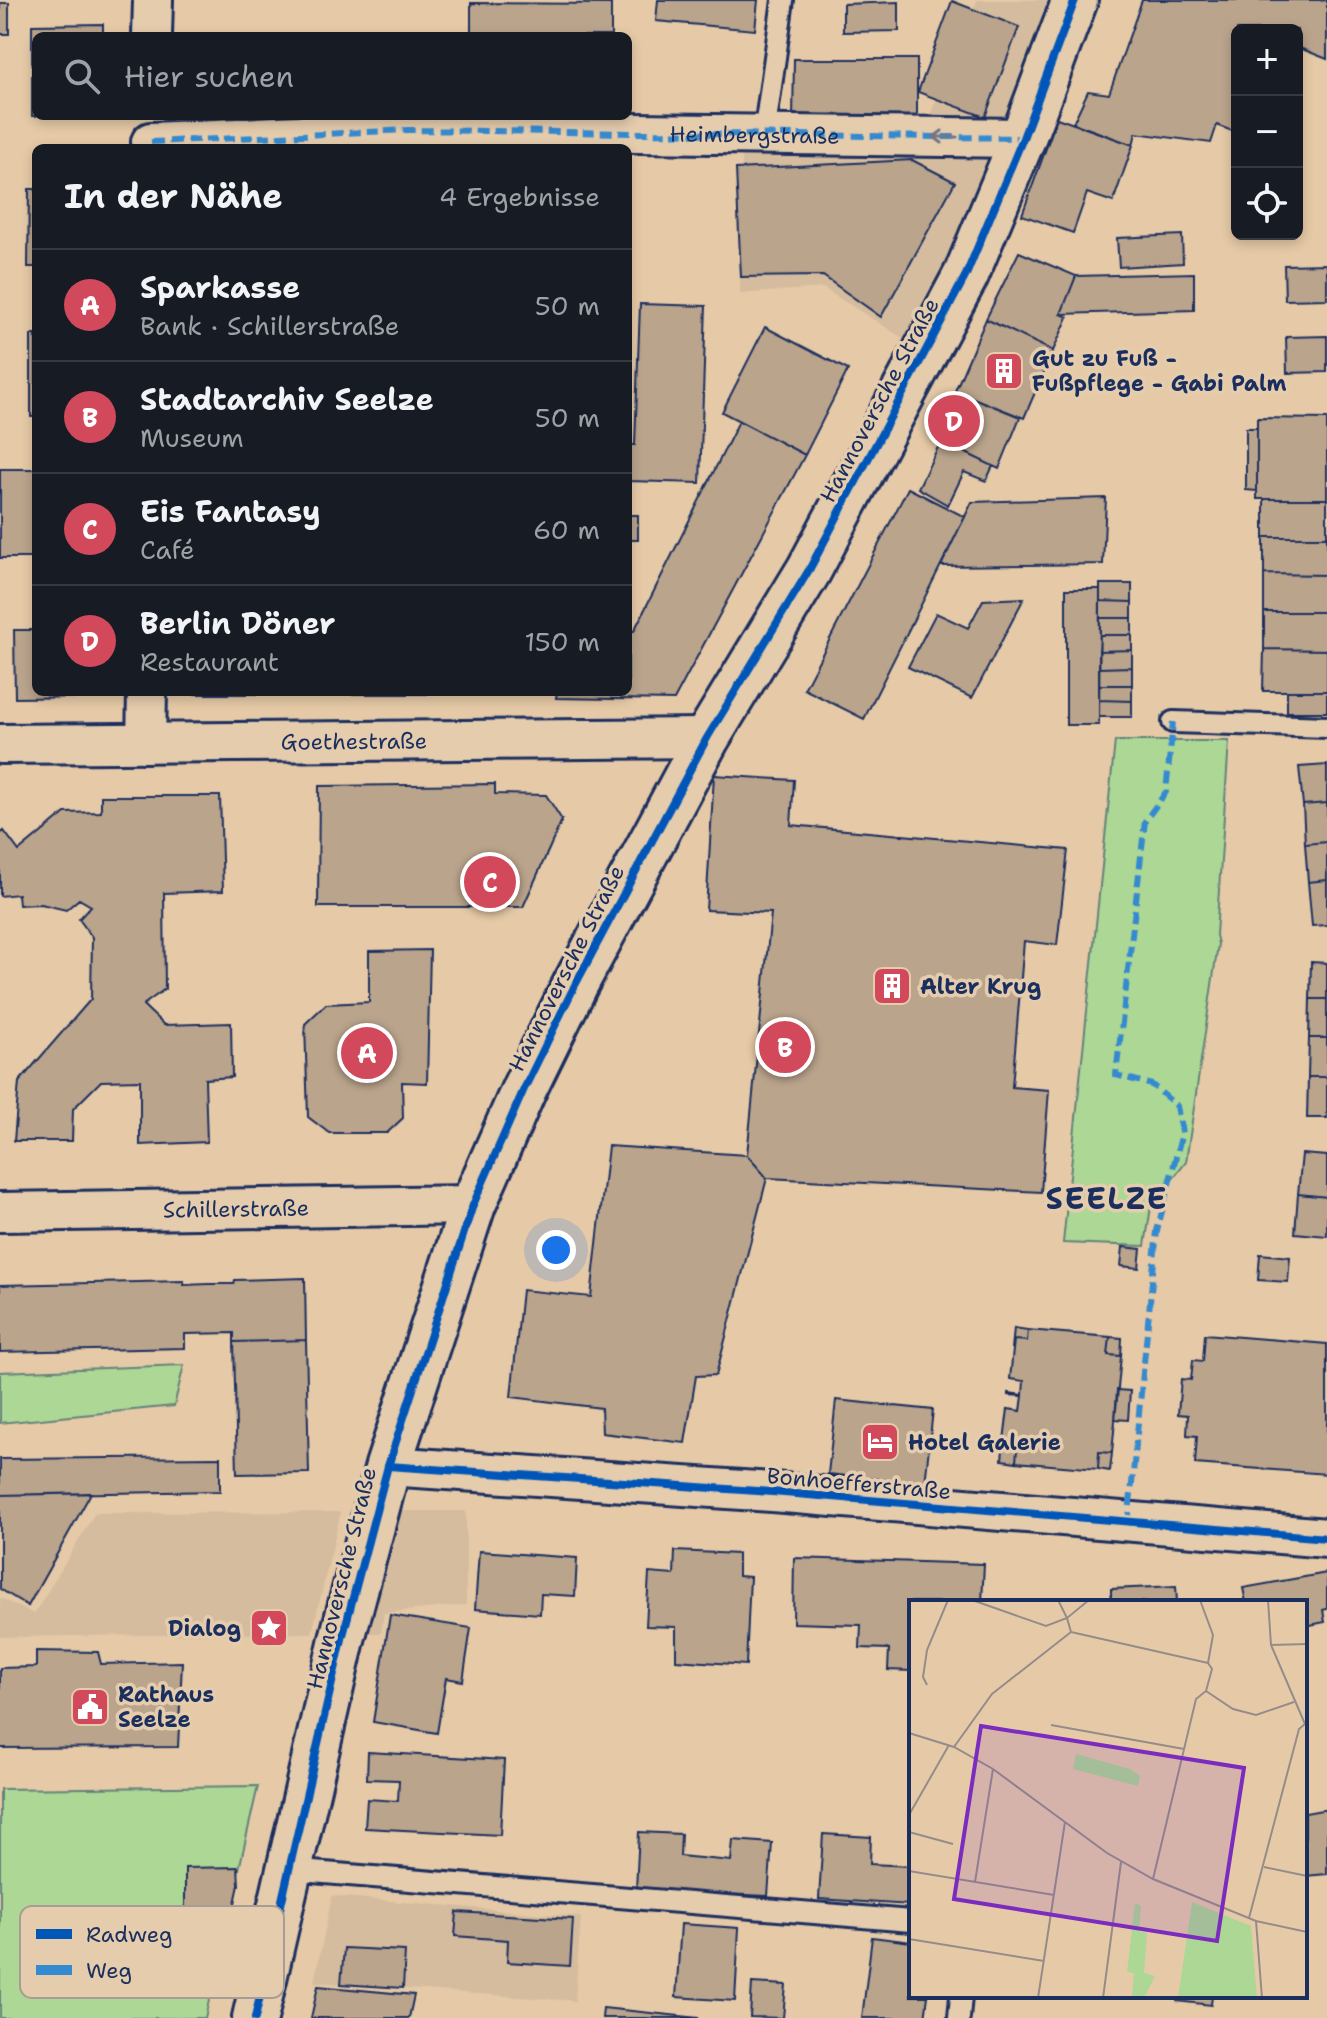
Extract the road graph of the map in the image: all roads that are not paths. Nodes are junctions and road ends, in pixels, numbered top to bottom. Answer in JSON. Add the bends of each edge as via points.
{"nodes":[{"id":1,"x":153,"y":0,"type":"edge"},
{"id":2,"x":783,"y":0,"type":"edge"},
{"id":3,"x":1075,"y":0,"type":"edge"},
{"id":4,"x":152,"y":32,"type":"edge"},
{"id":5,"x":151,"y":135,"type":"edge"},
{"id":6,"x":781,"y":136,"type":"junction"},
{"id":7,"x":1023,"y":138,"type":"junction"},
{"id":8,"x":629,"y":144,"type":"edge"},
{"id":9,"x":147,"y":696,"type":"edge"},
{"id":10,"x":1173,"y":722,"type":"dead end"},
{"id":11,"x":1327,"y":727,"type":"edge"},
{"id":12,"x":707,"y":738,"type":"junction"},
{"id":13,"x":146,"y":743,"type":"junction"},
{"id":14,"x":0,"y":744,"type":"edge"},
{"id":15,"x":473,"y":1205,"type":"junction"},
{"id":16,"x":0,"y":1212,"type":"edge"},
{"id":17,"x":388,"y":1466,"type":"junction"},
{"id":18,"x":1327,"y":1538,"type":"edge"},
{"id":19,"x":288,"y":1870,"type":"junction"},
{"id":20,"x":280,"y":1906,"type":"edge"},
{"id":21,"x":909,"y":1921,"type":"edge"},
{"id":22,"x":259,"y":1998,"type":"edge"},
{"id":23,"x":961,"y":1998,"type":"edge"},
{"id":24,"x":255,"y":2018,"type":"edge"},
{"id":25,"x":959,"y":2018,"type":"edge"}],
"edges":[{"from":1,"to":4,"type":"street"},
{"from":2,"to":6,"type":"lane"},
{"from":3,"to":7,"type":"street","name":"Hannoversche Straße"},
{"from":5,"to":8,"type":"street","name":"Heimbergstraße","via":[[409,130]]},
{"from":7,"to":6,"type":"street","name":"Heimbergstraße","one_way":true},
{"from":6,"to":8,"type":"street","name":"Heimbergstraße"},
{"from":7,"to":12,"type":"street","name":"Hannoversche Straße","via":[[966,275],[809,570]]},
{"from":9,"to":13,"type":"street"},
{"from":10,"to":11,"type":"lane"},
{"from":12,"to":13,"type":"street","name":"Goethestraße"},
{"from":12,"to":15,"type":"street","name":"Hannoversche Straße","via":[[575,985]]},
{"from":13,"to":14,"type":"street","name":"Goethestraße"},
{"from":15,"to":16,"type":"street","name":"Schillerstraße"},
{"from":15,"to":17,"type":"street","name":"Hannoversche Straße"},
{"from":17,"to":18,"type":"street","name":"Bonhoefferstraße"},
{"from":17,"to":19,"type":"street","name":"Hannoversche Straße"},
{"from":19,"to":20,"type":"street","name":"Hannoversche Straße"},
{"from":19,"to":21,"type":"lane"},
{"from":22,"to":24,"type":"street","name":"Hannoversche Straße"},
{"from":23,"to":25,"type":"lane"}]}
